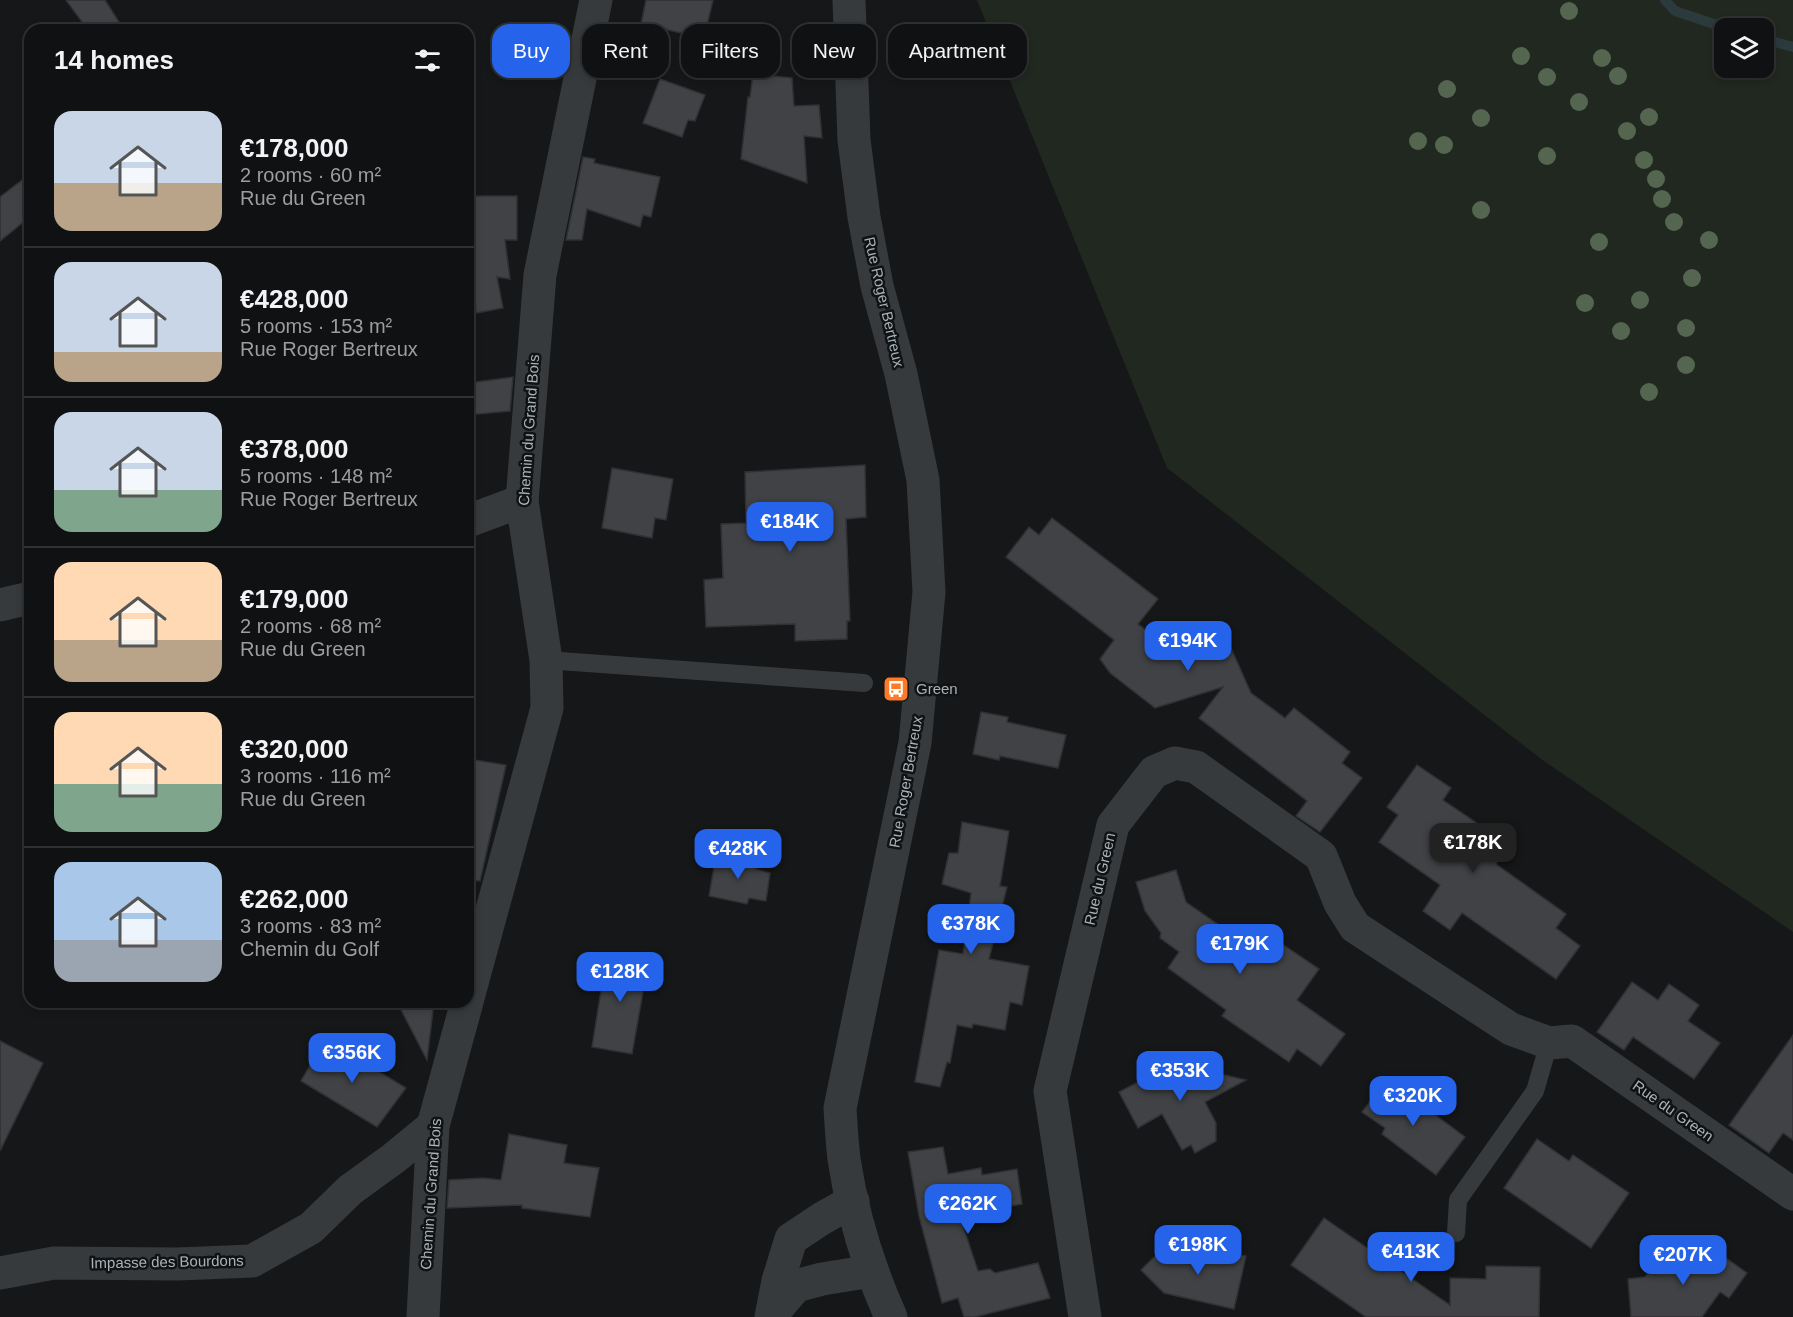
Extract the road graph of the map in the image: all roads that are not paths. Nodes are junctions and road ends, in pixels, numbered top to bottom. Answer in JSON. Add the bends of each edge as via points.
{"nodes":[{"id":1,"x":596,"y":0,"type":"edge"},
{"id":2,"x":849,"y":0,"type":"edge"},
{"id":3,"x":522,"y":501,"type":"junction"},
{"id":4,"x":474,"y":519,"type":"edge"},
{"id":5,"x":24,"y":599,"type":"edge"},
{"id":6,"x":0,"y":605,"type":"edge"},
{"id":7,"x":546,"y":660,"type":"junction"},
{"id":8,"x":864,"y":683,"type":"dead end"},
{"id":9,"x":474,"y":974,"type":"edge"},
{"id":10,"x":465,"y":1008,"type":"edge"},
{"id":11,"x":1549,"y":1043,"type":"junction"},
{"id":12,"x":433,"y":1126,"type":"junction"},
{"id":13,"x":1793,"y":1194,"type":"edge"},
{"id":14,"x":853,"y":1201,"type":"junction"},
{"id":15,"x":1456,"y":1233,"type":"dead end"},
{"id":16,"x":872,"y":1271,"type":"junction"},
{"id":17,"x":0,"y":1273,"type":"edge"},
{"id":18,"x":772,"y":1315,"type":"edge"},
{"id":19,"x":423,"y":1317,"type":"edge"},
{"id":20,"x":891,"y":1317,"type":"edge"},
{"id":21,"x":1085,"y":1317,"type":"edge"}],
"edges":[{"from":1,"to":3,"type":"street","name":"Chemin du Grand Bois","via":[[540,275]]},
{"from":2,"to":14,"type":"street","name":"Rue Roger Bertreux","via":[[854,140],[864,217],[923,480],[929,592],[915,743],[840,1108],[844,1159]]},
{"from":3,"to":4,"type":"street"},
{"from":3,"to":7,"type":"street","name":"Chemin du Grand Bois"},
{"from":5,"to":6,"type":"street"},
{"from":7,"to":8,"type":"lane"},
{"from":7,"to":9,"type":"street","name":"Chemin du Grand Bois","via":[[547,708]]},
{"from":10,"to":12,"type":"street","name":"Chemin du Grand Bois"},
{"from":11,"to":13,"type":"street","name":"Rue du Green","via":[[1572,1041]]},
{"from":11,"to":15,"type":"lane","via":[[1535,1091],[1458,1200]]},
{"from":11,"to":21,"type":"street","name":"Rue du Green","via":[[1511,1029],[1355,927],[1340,903],[1321,856],[1196,767],[1175,763],[1154,772],[1113,825],[1050,1091]]},
{"from":12,"to":17,"type":"street","name":"Impasse des Bourdons","via":[[351,1190],[311,1228],[252,1261],[54,1263]]},
{"from":12,"to":19,"type":"street","name":"Chemin du Grand Bois"},
{"from":14,"to":16,"type":"street","name":"Rue Roger Bertreux"},
{"from":14,"to":18,"type":"street","via":[[791,1239]]},
{"from":16,"to":18,"type":"street","via":[[796,1286]]},
{"from":16,"to":20,"type":"street","name":"Rue Roger Bertreux"}]}
